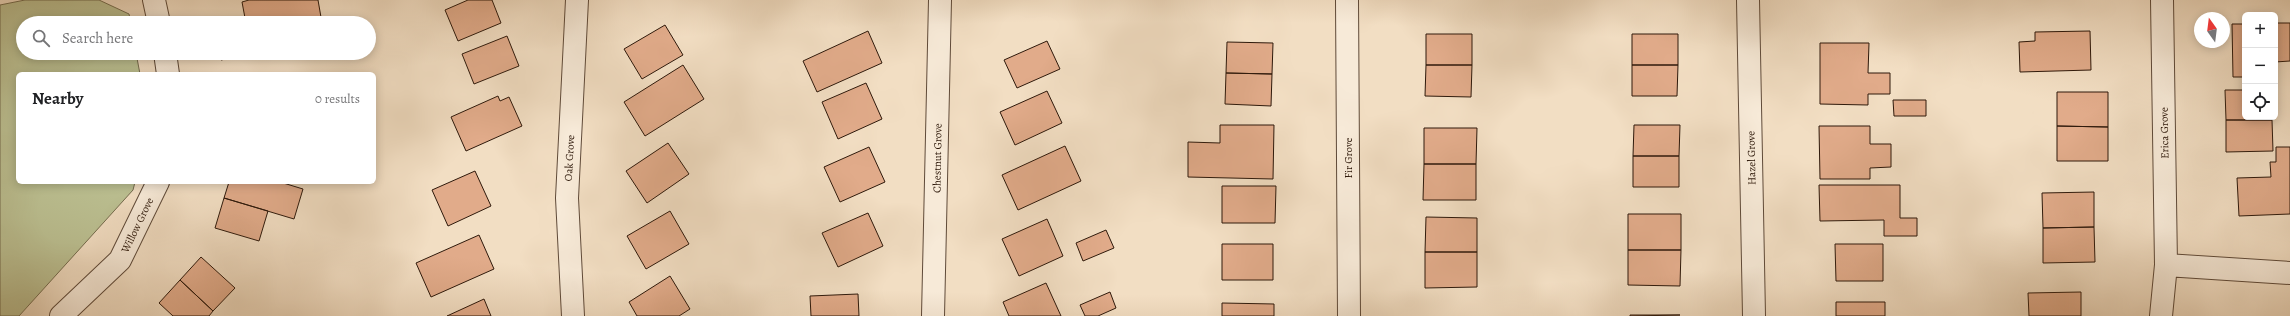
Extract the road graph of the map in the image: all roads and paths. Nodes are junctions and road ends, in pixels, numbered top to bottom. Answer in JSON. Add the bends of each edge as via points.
{"nodes":[{"id":1,"x":154,"y":0,"type":"edge"},
{"id":2,"x":577,"y":0,"type":"edge"},
{"id":3,"x":940,"y":0,"type":"edge"},
{"id":4,"x":1347,"y":0,"type":"edge"},
{"id":5,"x":1748,"y":0,"type":"edge"},
{"id":6,"x":2162,"y":0,"type":"edge"},
{"id":7,"x":157,"y":16,"type":"edge"},
{"id":8,"x":166,"y":60,"type":"edge"},
{"id":9,"x":168,"y":72,"type":"edge"},
{"id":10,"x":157,"y":184,"type":"edge"},
{"id":11,"x":2166,"y":265,"type":"junction"},
{"id":12,"x":2290,"y":273,"type":"edge"},
{"id":13,"x":61,"y":316,"type":"edge"},
{"id":14,"x":572,"y":316,"type":"edge"},
{"id":15,"x":933,"y":316,"type":"edge"},
{"id":16,"x":1349,"y":316,"type":"edge"},
{"id":17,"x":1754,"y":316,"type":"edge"},
{"id":18,"x":2161,"y":316,"type":"edge"}],
"edges":[{"from":1,"to":7,"type":"street"},
{"from":2,"to":14,"type":"street","name":"Oak Grove","via":[[567,198]]},
{"from":3,"to":15,"type":"street","name":"Chestnut Grove"},
{"from":4,"to":16,"type":"street","name":"Fir Grove"},
{"from":5,"to":17,"type":"street","name":"Hazel Grove"},
{"from":6,"to":11,"type":"street","name":"Erica Grove"},
{"from":8,"to":9,"type":"street"},
{"from":10,"to":13,"type":"street","name":"Willow Grove","via":[[120,260]]},
{"from":11,"to":12,"type":"street"},
{"from":11,"to":18,"type":"street","name":"Erica Grove"}]}
